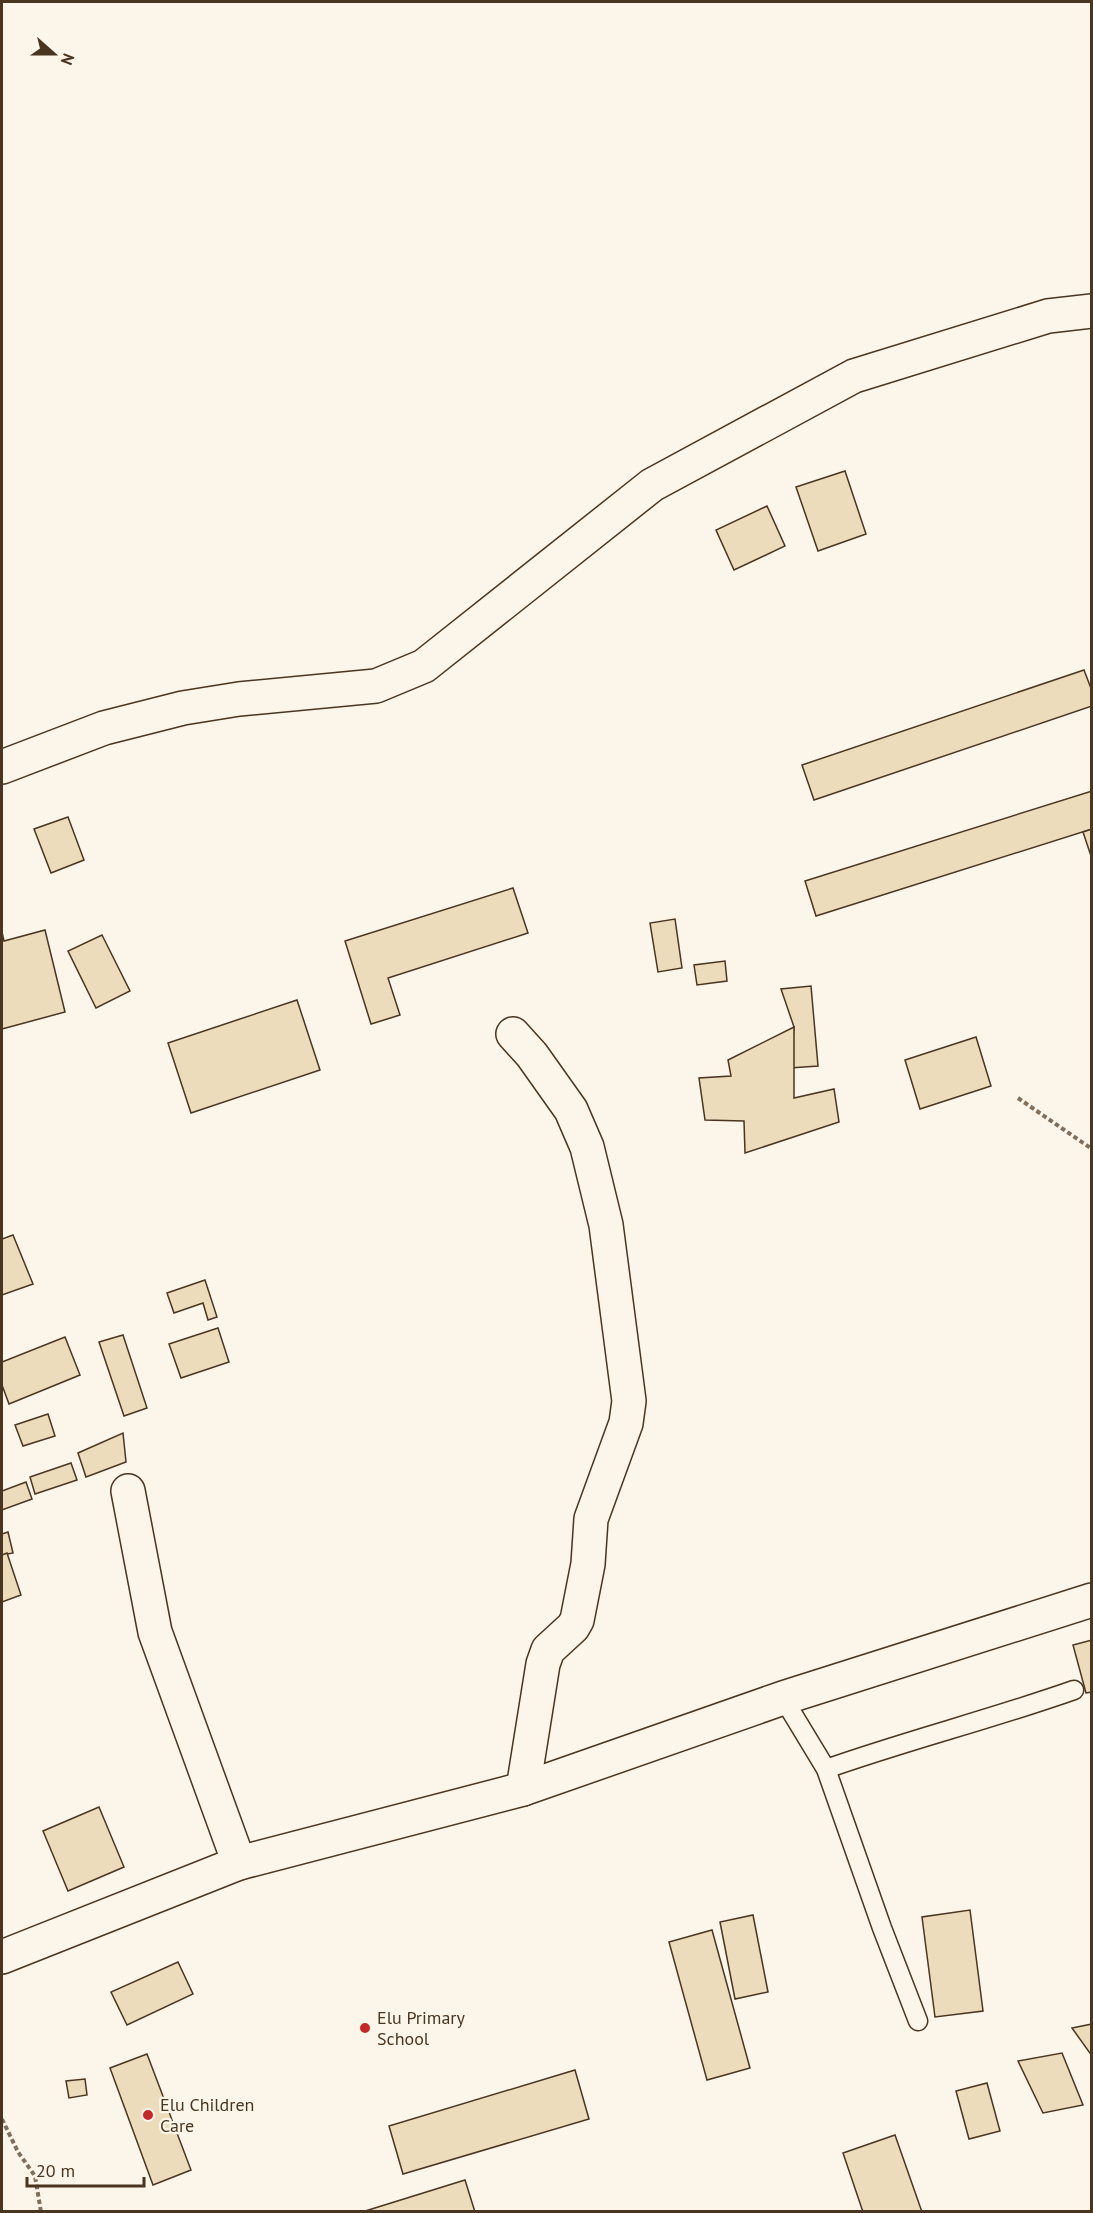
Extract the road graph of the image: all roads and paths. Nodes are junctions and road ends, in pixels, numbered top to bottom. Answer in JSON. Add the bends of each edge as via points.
{"nodes":[{"id":1,"x":1092,"y":311,"type":"edge"},
{"id":2,"x":2,"y":767,"type":"edge"},
{"id":3,"x":513,"y":1034,"type":"dead end"},
{"id":4,"x":1018,"y":1098,"type":"dead end"},
{"id":5,"x":1092,"y":1149,"type":"edge"},
{"id":6,"x":128,"y":1491,"type":"dead end"},
{"id":7,"x":1092,"y":1600,"type":"edge"},
{"id":8,"x":1074,"y":1690,"type":"dead end"},
{"id":9,"x":783,"y":1698,"type":"junction"},
{"id":10,"x":826,"y":1769,"type":"junction"},
{"id":11,"x":523,"y":1789,"type":"junction"},
{"id":12,"x":239,"y":1863,"type":"junction"},
{"id":13,"x":2,"y":1957,"type":"edge"},
{"id":14,"x":918,"y":2021,"type":"dead end"},
{"id":15,"x":2,"y":2119,"type":"edge"},
{"id":16,"x":41,"y":2211,"type":"edge"}],
"edges":[{"from":1,"to":2,"type":"street","via":[[1048,316],[854,376],[652,485],[424,666],[376,686],[183,708],[104,728]]},
{"from":3,"to":11,"type":"street","via":[[571,1110],[586,1147],[606,1225],[629,1401],[626,1423],[591,1520],[588,1564],[576,1620],[548,1650],[543,1664]]},
{"from":4,"to":5,"type":"path"},
{"from":6,"to":12,"type":"street","via":[[155,1632]]},
{"from":7,"to":9,"type":"street"},
{"from":8,"to":10,"type":"lane"},
{"from":9,"to":10,"type":"lane"},
{"from":9,"to":11,"type":"street"},
{"from":10,"to":14,"type":"lane"},
{"from":11,"to":12,"type":"street"},
{"from":12,"to":13,"type":"street"},
{"from":15,"to":16,"type":"path","via":[[35,2176]]}]}
